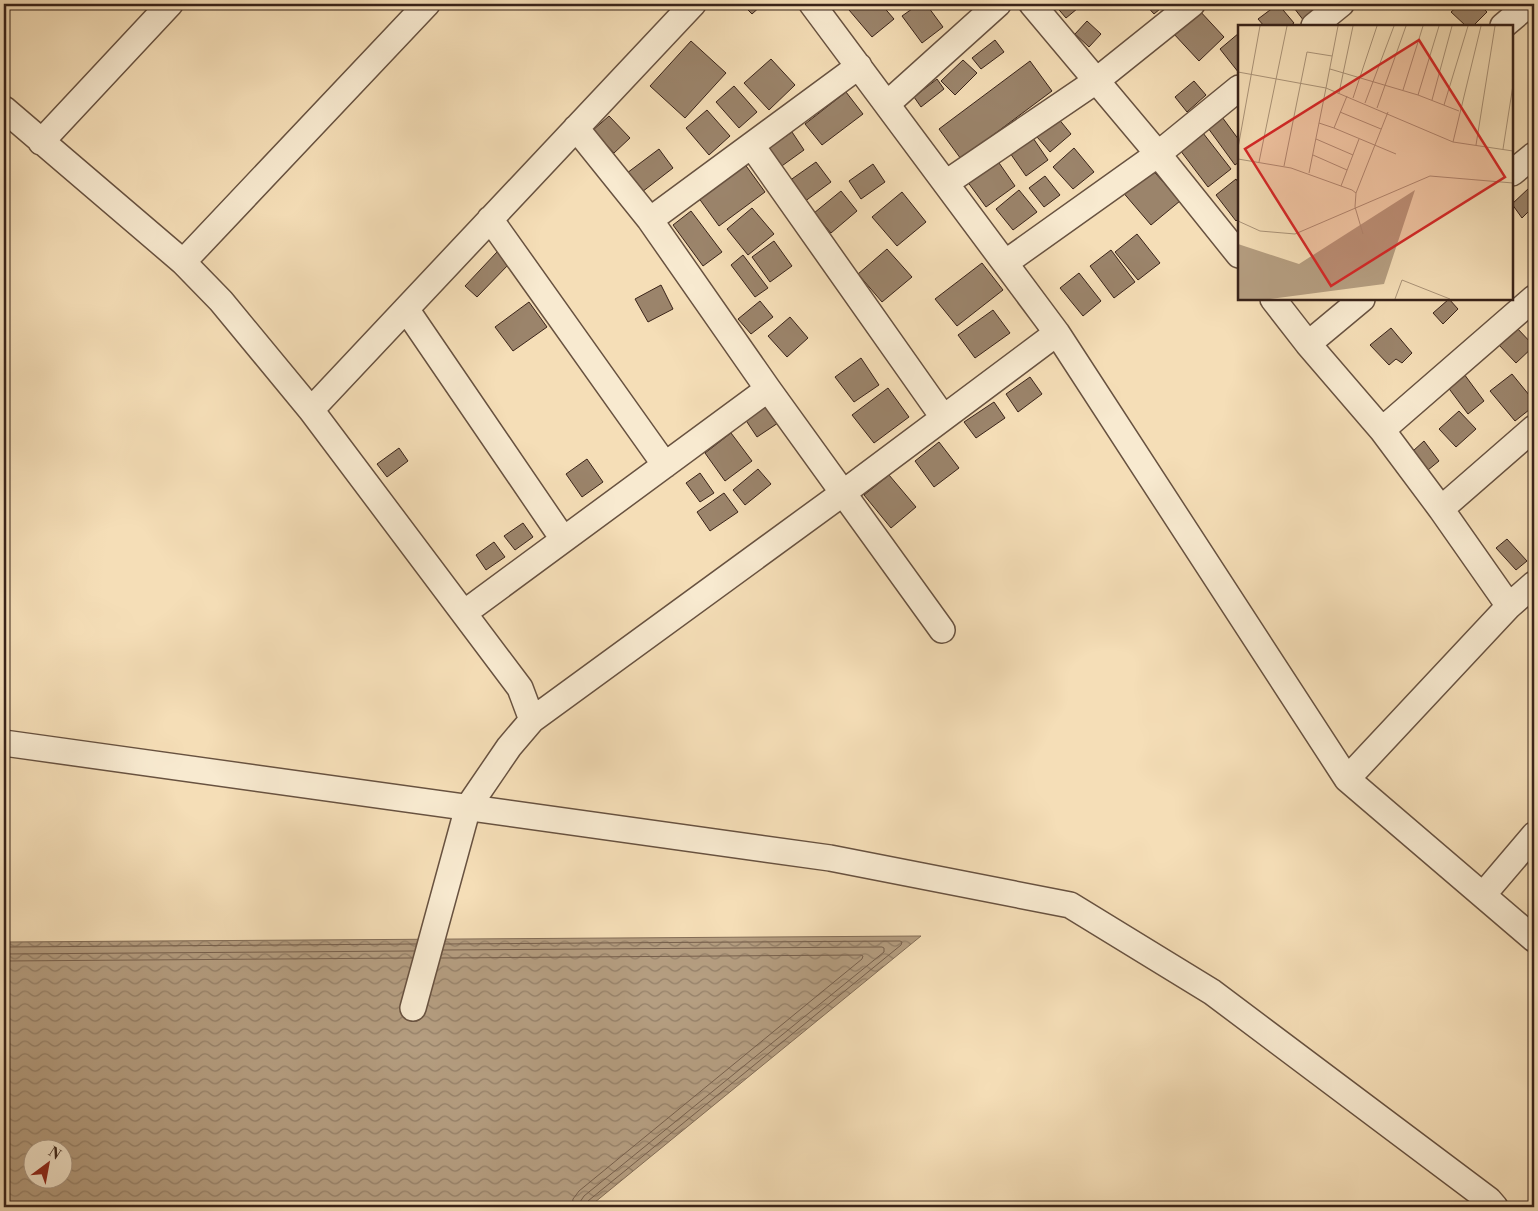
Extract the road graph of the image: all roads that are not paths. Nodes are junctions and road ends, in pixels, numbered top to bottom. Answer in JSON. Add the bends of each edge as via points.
{"nodes":[{"id":1,"x":170,"y":4,"type":"edge"},
{"id":2,"x":427,"y":4,"type":"edge"},
{"id":3,"x":693,"y":4,"type":"edge"},
{"id":4,"x":998,"y":4,"type":"edge"},
{"id":5,"x":1032,"y":4,"type":"edge"},
{"id":6,"x":1192,"y":4,"type":"edge"},
{"id":7,"x":1341,"y":4,"type":"edge"},
{"id":8,"x":1529,"y":4,"type":"edge"},
{"id":9,"x":822,"y":8,"type":"edge"},
{"id":10,"x":1315,"y":25,"type":"edge"},
{"id":11,"x":1504,"y":25,"type":"edge"},
{"id":12,"x":859,"y":66,"type":"junction"},
{"id":13,"x":1096,"y":81,"type":"junction"},
{"id":14,"x":1238,"y":89,"type":"edge"},
{"id":15,"x":887,"y":104,"type":"junction"},
{"id":16,"x":4,"y":109,"type":"edge"},
{"id":17,"x":576,"y":128,"type":"junction"},
{"id":18,"x":41,"y":142,"type":"junction"},
{"id":19,"x":752,"y":146,"type":"junction"},
{"id":20,"x":1158,"y":154,"type":"junction"},
{"id":21,"x":1534,"y":155,"type":"edge"},
{"id":22,"x":1513,"y":172,"type":"edge"},
{"id":23,"x":946,"y":183,"type":"junction"},
{"id":24,"x":490,"y":219,"type":"junction"},
{"id":25,"x":650,"y":220,"type":"junction"},
{"id":26,"x":1238,"y":252,"type":"edge"},
{"id":27,"x":183,"y":262,"type":"junction"},
{"id":28,"x":1005,"y":264,"type":"junction"},
{"id":29,"x":1534,"y":298,"type":"edge"},
{"id":30,"x":1274,"y":300,"type":"edge"},
{"id":31,"x":1361,"y":300,"type":"edge"},
{"id":32,"x":406,"y":309,"type":"junction"},
{"id":33,"x":1057,"y":333,"type":"junction"},
{"id":34,"x":1308,"y":344,"type":"junction"},
{"id":35,"x":768,"y":389,"type":"junction"},
{"id":36,"x":311,"y":410,"type":"junction"},
{"id":37,"x":943,"y":417,"type":"junction"},
{"id":38,"x":1534,"y":428,"type":"edge"},
{"id":39,"x":1382,"y":430,"type":"junction"},
{"id":40,"x":665,"y":465,"type":"junction"},
{"id":41,"x":843,"y":492,"type":"junction"},
{"id":42,"x":1441,"y":509,"type":"junction"},
{"id":43,"x":563,"y":540,"type":"junction"},
{"id":44,"x":1534,"y":584,"type":"edge"},
{"id":45,"x":1509,"y":606,"type":"junction"},
{"id":46,"x":464,"y":613,"type":"junction"},
{"id":47,"x":942,"y":630,"type":"dead end"},
{"id":48,"x":532,"y":720,"type":"junction"},
{"id":49,"x":4,"y":743,"type":"edge"},
{"id":50,"x":1347,"y":780,"type":"junction"},
{"id":51,"x":468,"y":808,"type":"junction"},
{"id":52,"x":1534,"y":835,"type":"edge"},
{"id":53,"x":1483,"y":895,"type":"junction"},
{"id":54,"x":1534,"y":939,"type":"edge"},
{"id":55,"x":413,"y":1008,"type":"dead end"},
{"id":56,"x":1496,"y":1207,"type":"edge"}],
"edges":[{"from":1,"to":18,"type":"street"},
{"from":2,"to":27,"type":"street"},
{"from":3,"to":17,"type":"street"},
{"from":4,"to":15,"type":"street"},
{"from":5,"to":13,"type":"street"},
{"from":6,"to":13,"type":"street"},
{"from":7,"to":10,"type":"street"},
{"from":8,"to":11,"type":"street"},
{"from":9,"to":12,"type":"street"},
{"from":12,"to":15,"type":"street"},
{"from":12,"to":19,"type":"street"},
{"from":13,"to":20,"type":"street"},
{"from":13,"to":23,"type":"street"},
{"from":14,"to":20,"type":"street"},
{"from":15,"to":23,"type":"street"},
{"from":16,"to":18,"type":"street"},
{"from":17,"to":24,"type":"street"},
{"from":17,"to":25,"type":"street"},
{"from":18,"to":27,"type":"street"},
{"from":19,"to":25,"type":"street"},
{"from":19,"to":37,"type":"street"},
{"from":20,"to":26,"type":"street"},
{"from":20,"to":28,"type":"street"},
{"from":21,"to":22,"type":"street"},
{"from":23,"to":28,"type":"street"},
{"from":24,"to":32,"type":"street"},
{"from":24,"to":40,"type":"street"},
{"from":25,"to":35,"type":"street"},
{"from":27,"to":36,"type":"street","via":[[221,301]]},
{"from":28,"to":33,"type":"street"},
{"from":29,"to":39,"type":"street"},
{"from":30,"to":34,"type":"street"},
{"from":31,"to":34,"type":"street"},
{"from":32,"to":36,"type":"street"},
{"from":32,"to":43,"type":"street"},
{"from":33,"to":37,"type":"street"},
{"from":33,"to":50,"type":"street"},
{"from":34,"to":39,"type":"street"},
{"from":35,"to":40,"type":"street"},
{"from":35,"to":41,"type":"street"},
{"from":36,"to":46,"type":"street"},
{"from":37,"to":41,"type":"street"},
{"from":38,"to":42,"type":"street"},
{"from":39,"to":42,"type":"street"},
{"from":40,"to":43,"type":"street"},
{"from":41,"to":47,"type":"street"},
{"from":41,"to":48,"type":"street"},
{"from":42,"to":45,"type":"street"},
{"from":43,"to":46,"type":"street"},
{"from":44,"to":45,"type":"street"},
{"from":45,"to":50,"type":"street"},
{"from":46,"to":48,"type":"street","via":[[520,688]]},
{"from":48,"to":51,"type":"street","via":[[509,747]]},
{"from":49,"to":51,"type":"street"},
{"from":50,"to":53,"type":"street"},
{"from":51,"to":55,"type":"street"},
{"from":51,"to":56,"type":"street","via":[[830,858],[1070,905],[1212,992]]},
{"from":52,"to":53,"type":"street"},
{"from":53,"to":54,"type":"street"}]}
